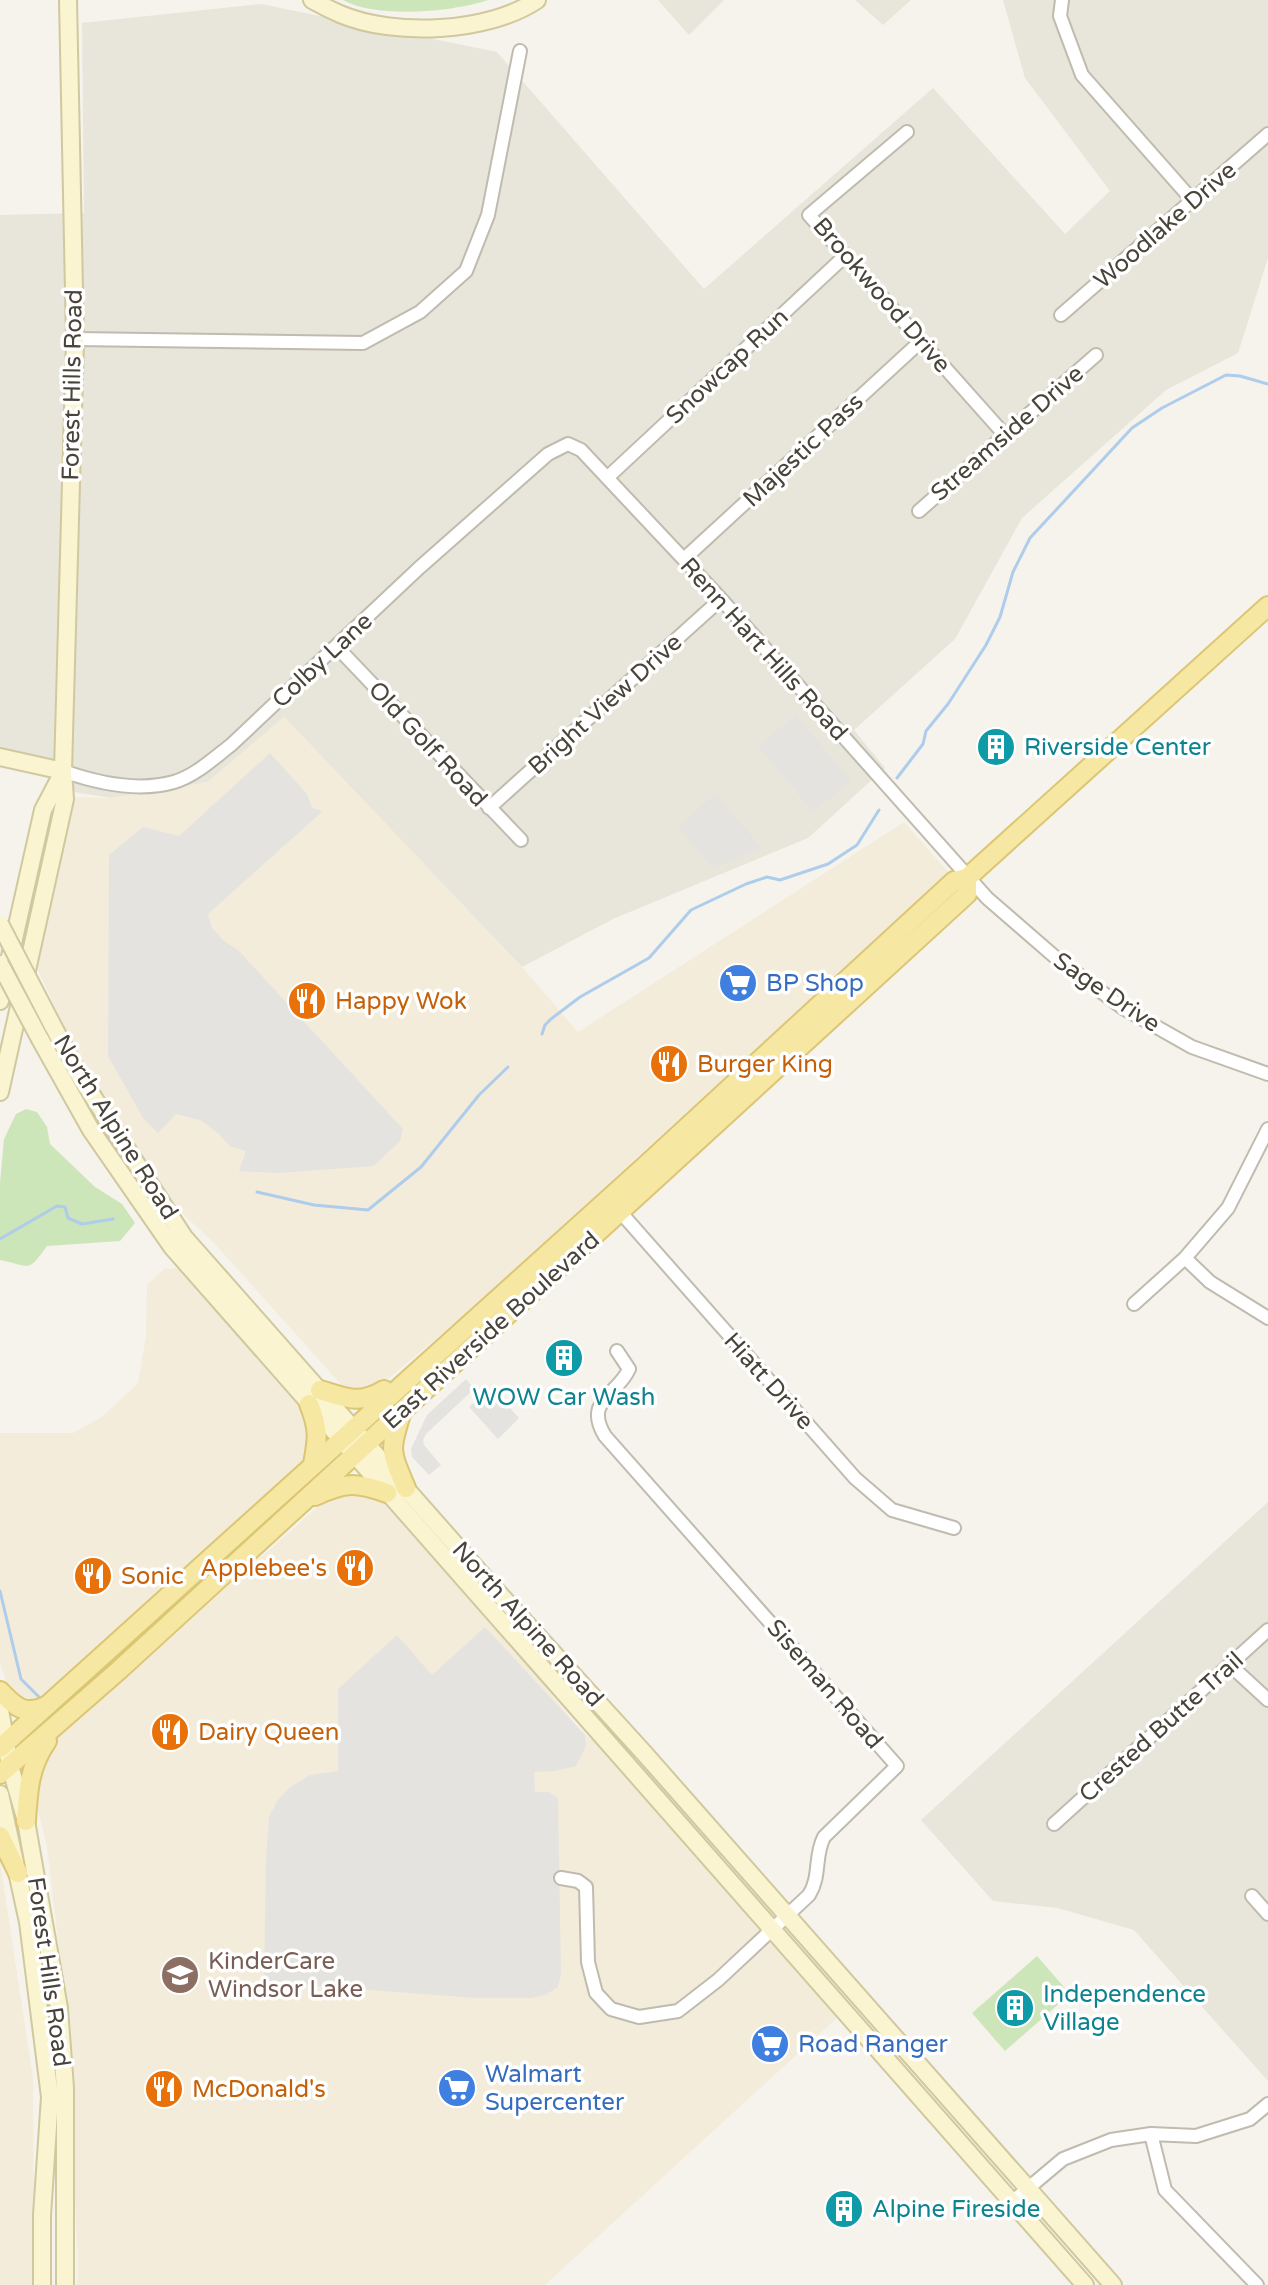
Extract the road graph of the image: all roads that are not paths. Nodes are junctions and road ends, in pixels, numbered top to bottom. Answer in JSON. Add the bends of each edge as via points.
{"nodes":[{"id":1,"x":68,"y":0,"type":"edge"},
{"id":2,"x":312,"y":0,"type":"edge"},
{"id":3,"x":537,"y":0,"type":"edge"},
{"id":4,"x":1062,"y":0,"type":"edge"},
{"id":5,"x":520,"y":51,"type":"dead end"},
{"id":6,"x":907,"y":132,"type":"dead end"},
{"id":7,"x":1268,"y":134,"type":"edge"},
{"id":8,"x":1193,"y":201,"type":"junction"},
{"id":9,"x":846,"y":255,"type":"junction"},
{"id":10,"x":1061,"y":315,"type":"dead end"},
{"id":11,"x":75,"y":339,"type":"junction"},
{"id":12,"x":921,"y":341,"type":"junction"},
{"id":13,"x":1096,"y":355,"type":"dead end"},
{"id":14,"x":1004,"y":434,"type":"junction"},
{"id":15,"x":548,"y":454,"type":"joint"},
{"id":16,"x":608,"y":477,"type":"junction"},
{"id":17,"x":919,"y":511,"type":"dead end"},
{"id":18,"x":684,"y":559,"type":"junction"},
{"id":19,"x":721,"y":599,"type":"junction"},
{"id":20,"x":1268,"y":606,"type":"edge"},
{"id":21,"x":336,"y":646,"type":"junction"},
{"id":22,"x":0,"y":757,"type":"edge"},
{"id":23,"x":63,"y":771,"type":"junction"},
{"id":24,"x":489,"y":808,"type":"junction"},
{"id":25,"x":521,"y":840,"type":"dead end"},
{"id":26,"x":967,"y":878,"type":"junction"},
{"id":27,"x":0,"y":924,"type":"edge"},
{"id":28,"x":0,"y":964,"type":"edge"},
{"id":29,"x":0,"y":1001,"type":"edge"},
{"id":30,"x":1268,"y":1074,"type":"edge"},
{"id":31,"x":0,"y":1092,"type":"edge"},
{"id":32,"x":1268,"y":1129,"type":"edge"},
{"id":33,"x":614,"y":1206,"type":"junction"},
{"id":34,"x":1185,"y":1258,"type":"junction"},
{"id":35,"x":1134,"y":1304,"type":"dead end"},
{"id":36,"x":1268,"y":1318,"type":"edge"},
{"id":37,"x":617,"y":1351,"type":"dead end"},
{"id":38,"x":408,"y":1377,"type":"junction"},
{"id":39,"x":314,"y":1397,"type":"junction"},
{"id":40,"x":403,"y":1409,"type":"junction"},
{"id":41,"x":346,"y":1433,"type":"junction"},
{"id":42,"x":360,"y":1448,"type":"junction"},
{"id":43,"x":313,"y":1464,"type":"junction"},
{"id":44,"x":406,"y":1488,"type":"junction"},
{"id":45,"x":387,"y":1493,"type":"junction"},
{"id":46,"x":298,"y":1504,"type":"junction"},
{"id":47,"x":954,"y":1528,"type":"dead end"},
{"id":48,"x":470,"y":1573,"type":"junction"},
{"id":49,"x":1268,"y":1630,"type":"edge"},
{"id":50,"x":1230,"y":1665,"type":"junction"},
{"id":51,"x":0,"y":1691,"type":"edge"},
{"id":52,"x":58,"y":1696,"type":"junction"},
{"id":53,"x":1268,"y":1700,"type":"edge"},
{"id":54,"x":76,"y":1708,"type":"junction"},
{"id":55,"x":0,"y":1710,"type":"edge"},
{"id":56,"x":3,"y":1746,"type":"edge"},
{"id":57,"x":5,"y":1770,"type":"edge"},
{"id":58,"x":0,"y":1794,"type":"edge"},
{"id":59,"x":26,"y":1821,"type":"junction"},
{"id":60,"x":1054,"y":1824,"type":"dead end"},
{"id":61,"x":0,"y":1836,"type":"edge"},
{"id":62,"x":18,"y":1873,"type":"junction"},
{"id":63,"x":561,"y":1878,"type":"dead end"},
{"id":64,"x":1252,"y":1896,"type":"dead end"},
{"id":65,"x":1268,"y":1914,"type":"edge"},
{"id":66,"x":787,"y":1916,"type":"junction"},
{"id":67,"x":771,"y":1929,"type":"junction"},
{"id":68,"x":1268,"y":2104,"type":"edge"},
{"id":69,"x":1151,"y":2134,"type":"junction"},
{"id":70,"x":1027,"y":2189,"type":"junction"},
{"id":71,"x":1013,"y":2201,"type":"junction"},
{"id":72,"x":42,"y":2285,"type":"edge"},
{"id":73,"x":65,"y":2285,"type":"edge"},
{"id":74,"x":1085,"y":2285,"type":"edge"},
{"id":75,"x":1113,"y":2285,"type":"edge"},
{"id":76,"x":1257,"y":2285,"type":"edge"}],
"edges":[{"from":1,"to":11,"type":"main road","name":"Forest Hills Road"},
{"from":2,"to":3,"type":"main road","via":[[342,15],[381,24],[436,27],[504,17]]},
{"from":4,"to":8,"type":"street","via":[[1060,16],[1082,75]]},
{"from":5,"to":11,"type":"street","via":[[488,215],[466,271],[420,312],[363,343]]},
{"from":6,"to":9,"type":"street","name":"Brookwood Drive","via":[[809,215]]},
{"from":7,"to":8,"type":"street","name":"Woodlake Drive"},
{"from":8,"to":10,"type":"street","name":"Woodlake Drive"},
{"from":9,"to":12,"type":"street","name":"Brookwood Drive"},
{"from":9,"to":16,"type":"street","name":"Snowcap Run"},
{"from":11,"to":23,"type":"main road","name":"Forest Hills Road"},
{"from":12,"to":14,"type":"street","name":"Brookwood Drive"},
{"from":12,"to":18,"type":"street","name":"Majestic Pass"},
{"from":13,"to":14,"type":"street","name":"Streamside Drive"},
{"from":14,"to":17,"type":"street","name":"Streamside Drive"},
{"from":15,"to":16,"type":"street","name":"Renn Hart Hills Road","via":[[568,444]]},
{"from":15,"to":21,"type":"street","name":"Colby Lane"},
{"from":16,"to":18,"type":"street","name":"Renn Hart Hills Road"},
{"from":18,"to":19,"type":"street","name":"Renn Hart Hills Road"},
{"from":19,"to":24,"type":"street","name":"Bright View Drive"},
{"from":19,"to":26,"type":"street","name":"Renn Hart Hills Road"},
{"from":20,"to":26,"type":"main road","name":"East Riverside Boulevard"},
{"from":21,"to":23,"type":"street","name":"Colby Lane","via":[[231,745],[174,782],[142,787]]},
{"from":21,"to":24,"type":"street","name":"Old Golf Road"},
{"from":22,"to":23,"type":"main road"},
{"from":23,"to":29,"type":"main road","name":"Forest Hills Road","via":[[43,810]]},
{"from":23,"to":31,"type":"main road","name":"Forest Hills Road","via":[[65,799]]},
{"from":24,"to":25,"type":"street","name":"Old Golf Road"},
{"from":26,"to":30,"type":"street","name":"Sage Drive","via":[[1055,957],[1123,1008],[1192,1047]]},
{"from":26,"to":33,"type":"main road","name":"East Riverside Boulevard","via":[[954,881]]},
{"from":27,"to":39,"type":"main road","name":"North Alpine Road","bridge":true,"via":[[79,1075],[184,1237]]},
{"from":28,"to":39,"type":"main road","name":"North Alpine Road","bridge":true,"via":[[91,1130],[172,1247]]},
{"from":32,"to":34,"type":"street","via":[[1228,1208]]},
{"from":33,"to":38,"type":"main road","name":"East Riverside Boulevard"},
{"from":33,"to":40,"type":"main road","name":"East Riverside Boulevard"},
{"from":33,"to":47,"type":"street","name":"Hiatt Drive","via":[[855,1478],[892,1510]]},
{"from":34,"to":35,"type":"street"},
{"from":34,"to":36,"type":"street","via":[[1210,1282]]},
{"from":37,"to":66,"type":"street","name":"Siseman Road","via":[[629,1369],[602,1401],[598,1418],[605,1436],[897,1766],[824,1837],[815,1886]]},
{"from":38,"to":39,"type":"main road","via":[[369,1399]]},
{"from":38,"to":41,"type":"main road","name":"East Riverside Boulevard"},
{"from":39,"to":41,"type":"main road","name":"North Alpine Road"},
{"from":39,"to":43,"type":"main road","via":[[318,1439]]},
{"from":40,"to":42,"type":"main road","name":"East Riverside Boulevard"},
{"from":40,"to":44,"type":"main road","via":[[392,1443]]},
{"from":41,"to":42,"type":"main road","name":"North Alpine Road"},
{"from":41,"to":43,"type":"main road","name":"East Riverside Boulevard"},
{"from":42,"to":44,"type":"main road","name":"North Alpine Road"},
{"from":42,"to":45,"type":"main road","name":"North Alpine Road"},
{"from":42,"to":46,"type":"main road","name":"East Riverside Boulevard"},
{"from":43,"to":52,"type":"main road","name":"East Riverside Boulevard"},
{"from":44,"to":48,"type":"main road","name":"North Alpine Road"},
{"from":45,"to":46,"type":"main road","via":[[358,1483],[336,1486]]},
{"from":45,"to":48,"type":"main road","name":"North Alpine Road"},
{"from":46,"to":54,"type":"main road","name":"East Riverside Boulevard"},
{"from":48,"to":66,"type":"main road","name":"North Alpine Road"},
{"from":48,"to":67,"type":"main road","name":"North Alpine Road"},
{"from":49,"to":50,"type":"street","name":"Crested Butte Trail"},
{"from":50,"to":53,"type":"street"},
{"from":50,"to":60,"type":"street","name":"Crested Butte Trail"},
{"from":51,"to":52,"type":"main road","via":[[25,1711]]},
{"from":52,"to":56,"type":"main road","name":"East Riverside Boulevard"},
{"from":54,"to":57,"type":"main road","name":"East Riverside Boulevard"},
{"from":54,"to":59,"type":"main road","via":[[35,1758]]},
{"from":55,"to":56,"type":"main road","name":"Forest Hills Road"},
{"from":56,"to":57,"type":"main road","name":"Forest Hills Road"},
{"from":57,"to":59,"type":"main road","name":"Forest Hills Road"},
{"from":58,"to":62,"type":"main road","name":"Forest Hills Road"},
{"from":59,"to":73,"type":"main road","name":"Forest Hills Road","via":[[59,2008],[65,2088]]},
{"from":61,"to":62,"type":"main road"},
{"from":62,"to":72,"type":"main road","name":"Forest Hills Road","via":[[50,2097]]},
{"from":63,"to":67,"type":"street","name":"Siseman Road","via":[[586,1887],[588,1962],[596,1993],[611,2009],[639,2017],[678,2011]]},
{"from":64,"to":65,"type":"street"},
{"from":66,"to":67,"type":"street","name":"Siseman Road"},
{"from":66,"to":70,"type":"main road","name":"North Alpine Road"},
{"from":67,"to":71,"type":"main road","name":"North Alpine Road"},
{"from":68,"to":69,"type":"street","via":[[1250,2119],[1196,2136]]},
{"from":69,"to":70,"type":"street","via":[[1111,2140],[1063,2159]]},
{"from":69,"to":76,"type":"street","via":[[1165,2190]]},
{"from":70,"to":71,"type":"street"},
{"from":70,"to":75,"type":"main road","name":"North Alpine Road"},
{"from":71,"to":74,"type":"main road","name":"North Alpine Road"}]}
